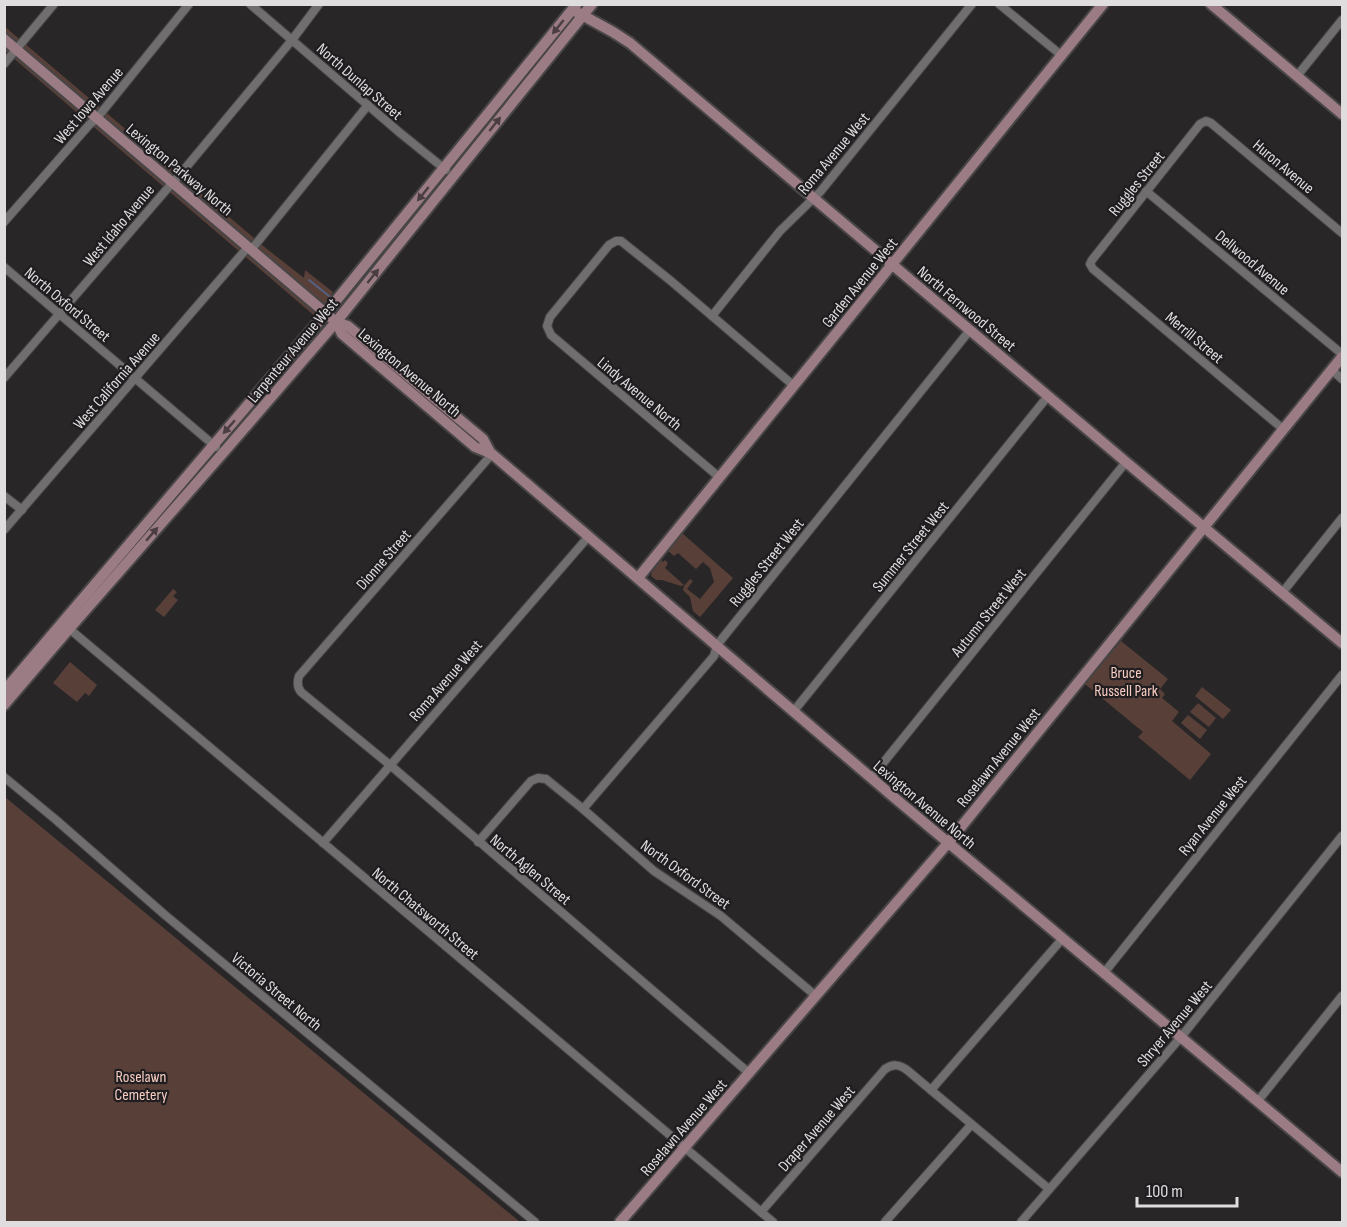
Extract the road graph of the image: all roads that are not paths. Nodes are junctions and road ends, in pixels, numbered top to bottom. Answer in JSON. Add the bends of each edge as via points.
{"nodes":[{"id":1,"x":54,"y":4,"type":"edge"},
{"id":2,"x":189,"y":4,"type":"edge"},
{"id":3,"x":250,"y":4,"type":"edge"},
{"id":4,"x":319,"y":4,"type":"edge"},
{"id":5,"x":592,"y":4,"type":"edge"},
{"id":6,"x":972,"y":4,"type":"edge"},
{"id":7,"x":999,"y":4,"type":"edge"},
{"id":8,"x":1103,"y":4,"type":"edge"},
{"id":9,"x":1211,"y":4,"type":"edge"},
{"id":10,"x":572,"y":6,"type":"edge"},
{"id":11,"x":583,"y":16,"type":"junction"},
{"id":12,"x":1342,"y":20,"type":"edge"},
{"id":13,"x":4,"y":39,"type":"edge"},
{"id":14,"x":292,"y":40,"type":"junction"},
{"id":15,"x":17,"y":50,"type":"junction"},
{"id":16,"x":1061,"y":55,"type":"junction"},
{"id":17,"x":4,"y":64,"type":"edge"},
{"id":18,"x":1297,"y":76,"type":"junction"},
{"id":19,"x":368,"y":105,"type":"junction"},
{"id":20,"x":1342,"y":114,"type":"edge"},
{"id":21,"x":97,"y":118,"type":"junction"},
{"id":22,"x":1206,"y":121,"type":"joint"},
{"id":23,"x":444,"y":168,"type":"junction"},
{"id":24,"x":454,"y":176,"type":"junction"},
{"id":25,"x":173,"y":183,"type":"junction"},
{"id":26,"x":1146,"y":191,"type":"junction"},
{"id":27,"x":814,"y":199,"type":"junction"},
{"id":28,"x":4,"y":222,"type":"edge"},
{"id":29,"x":1342,"y":233,"type":"edge"},
{"id":30,"x":249,"y":248,"type":"junction"},
{"id":31,"x":1090,"y":264,"type":"joint"},
{"id":32,"x":892,"y":265,"type":"junction"},
{"id":33,"x":4,"y":267,"type":"edge"},
{"id":34,"x":326,"y":313,"type":"junction"},
{"id":35,"x":59,"y":315,"type":"junction"},
{"id":36,"x":712,"y":315,"type":"junction"},
{"id":37,"x":336,"y":322,"type":"junction"},
{"id":38,"x":970,"y":330,"type":"junction"},
{"id":39,"x":1342,"y":356,"type":"edge"},
{"id":40,"x":1332,"y":370,"type":"junction"},
{"id":41,"x":4,"y":378,"type":"edge"},
{"id":42,"x":135,"y":379,"type":"junction"},
{"id":43,"x":1342,"y":379,"type":"edge"},
{"id":44,"x":793,"y":385,"type":"junction"},
{"id":45,"x":1048,"y":396,"type":"junction"},
{"id":46,"x":1283,"y":429,"type":"junction"},
{"id":47,"x":213,"y":445,"type":"junction"},
{"id":48,"x":224,"y":453,"type":"junction"},
{"id":49,"x":492,"y":454,"type":"junction"},
{"id":50,"x":1126,"y":462,"type":"junction"},
{"id":51,"x":719,"y":477,"type":"junction"},
{"id":52,"x":4,"y":496,"type":"edge"},
{"id":53,"x":22,"y":510,"type":"junction"},
{"id":54,"x":1342,"y":519,"type":"edge"},
{"id":55,"x":1204,"y":527,"type":"junction"},
{"id":56,"x":4,"y":530,"type":"edge"},
{"id":57,"x":589,"y":536,"type":"junction"},
{"id":58,"x":638,"y":578,"type":"junction"},
{"id":59,"x":1282,"y":593,"type":"junction"},
{"id":60,"x":66,"y":626,"type":"junction"},
{"id":61,"x":1342,"y":643,"type":"edge"},
{"id":62,"x":717,"y":645,"type":"junction"},
{"id":63,"x":1342,"y":675,"type":"edge"},
{"id":64,"x":297,"y":684,"type":"joint"},
{"id":65,"x":4,"y":691,"type":"edge"},
{"id":66,"x":4,"y":705,"type":"edge"},
{"id":67,"x":793,"y":712,"type":"junction"},
{"id":68,"x":390,"y":765,"type":"junction"},
{"id":69,"x":4,"y":777,"type":"edge"},
{"id":70,"x":871,"y":778,"type":"junction"},
{"id":71,"x":583,"y":809,"type":"junction"},
{"id":72,"x":1342,"y":836,"type":"edge"},
{"id":73,"x":478,"y":842,"type":"junction"},
{"id":74,"x":323,"y":843,"type":"junction"},
{"id":75,"x":948,"y":843,"type":"junction"},
{"id":76,"x":1062,"y":938,"type":"junction"},
{"id":77,"x":1104,"y":973,"type":"junction"},
{"id":78,"x":816,"y":996,"type":"junction"},
{"id":79,"x":1342,"y":996,"type":"edge"},
{"id":80,"x":1181,"y":1037,"type":"junction"},
{"id":81,"x":749,"y":1073,"type":"junction"},
{"id":82,"x":931,"y":1090,"type":"junction"},
{"id":83,"x":1257,"y":1102,"type":"junction"},
{"id":84,"x":971,"y":1125,"type":"junction"},
{"id":85,"x":684,"y":1148,"type":"junction"},
{"id":86,"x":1342,"y":1172,"type":"edge"},
{"id":87,"x":1049,"y":1189,"type":"junction"},
{"id":88,"x":761,"y":1212,"type":"junction"},
{"id":89,"x":535,"y":1222,"type":"edge"},
{"id":90,"x":620,"y":1222,"type":"edge"},
{"id":91,"x":773,"y":1222,"type":"edge"},
{"id":92,"x":885,"y":1222,"type":"edge"},
{"id":93,"x":1021,"y":1222,"type":"edge"}],
"edges":[{"from":1,"to":15,"type":"street"},
{"from":2,"to":21,"type":"street","name":"West Iowa Avenue"},
{"from":3,"to":14,"type":"street","name":"North Dunlap Street"},
{"from":4,"to":14,"type":"street","name":"West Idaho Avenue"},
{"from":5,"to":11,"type":"main road","name":"Larpenteur Avenue West"},
{"from":6,"to":27,"type":"street","name":"Roma Avenue West"},
{"from":7,"to":16,"type":"street"},
{"from":8,"to":16,"type":"main road","name":"Garden Avenue West"},
{"from":9,"to":18,"type":"main road"},
{"from":10,"to":11,"type":"main road","name":"North Fernwood Street"},
{"from":10,"to":23,"type":"main road","name":"Larpenteur Avenue West","one_way":true},
{"from":24,"to":11,"type":"main road","name":"Larpenteur Avenue West","one_way":true},
{"from":11,"to":27,"type":"main road","name":"North Fernwood Street","via":[[630,43]]},
{"from":12,"to":18,"type":"street"},
{"from":13,"to":15,"type":"main road","name":"Lexington Parkway North"},
{"from":14,"to":19,"type":"street","name":"North Dunlap Street"},
{"from":14,"to":25,"type":"street","name":"West Idaho Avenue"},
{"from":15,"to":17,"type":"street"},
{"from":15,"to":21,"type":"main road","name":"Lexington Parkway North"},
{"from":16,"to":32,"type":"main road","name":"Garden Avenue West"},
{"from":18,"to":20,"type":"main road"},
{"from":19,"to":23,"type":"street","name":"North Dunlap Street"},
{"from":19,"to":30,"type":"street","name":"West California Avenue"},
{"from":21,"to":25,"type":"main road","name":"Lexington Parkway North"},
{"from":21,"to":28,"type":"street","name":"West Iowa Avenue"},
{"from":22,"to":26,"type":"street","name":"Ruggles Street"},
{"from":22,"to":29,"type":"street","name":"Huron Avenue"},
{"from":23,"to":24,"type":"street","name":"North Dunlap Street"},
{"from":23,"to":34,"type":"main road","name":"Larpenteur Avenue West","one_way":true},
{"from":37,"to":24,"type":"main road","name":"Larpenteur Avenue West","one_way":true},
{"from":25,"to":30,"type":"main road","name":"Lexington Parkway North"},
{"from":25,"to":35,"type":"street","name":"West Idaho Avenue"},
{"from":26,"to":31,"type":"street","name":"Ruggles Street"},
{"from":26,"to":39,"type":"street","name":"Dellwood Avenue"},
{"from":27,"to":32,"type":"main road","name":"North Fernwood Street"},
{"from":27,"to":36,"type":"street","name":"Roma Avenue West","via":[[780,231]]},
{"from":30,"to":34,"type":"main road","name":"Lexington Parkway North"},
{"from":30,"to":42,"type":"street","name":"West California Avenue"},
{"from":31,"to":46,"type":"street","name":"Merrill Street"},
{"from":32,"to":38,"type":"main road","name":"North Fernwood Street"},
{"from":32,"to":44,"type":"main road","name":"Garden Avenue West"},
{"from":33,"to":35,"type":"street","name":"North Oxford Street"},
{"from":34,"to":37,"type":"main road","name":"Lexington Parkway North"},
{"from":34,"to":47,"type":"main road","name":"Larpenteur Avenue West","one_way":true},
{"from":35,"to":41,"type":"street","name":"West Idaho Avenue"},
{"from":35,"to":42,"type":"street","name":"North Oxford Street"},
{"from":36,"to":44,"type":"street"},
{"from":36,"to":51,"type":"street","name":"Lindy Avenue North","via":[[627,244],[616,241],[550,317],[547,326],[551,335]]},
{"from":37,"to":48,"type":"main road","name":"Larpenteur Avenue West"},
{"from":37,"to":49,"type":"main road","name":"Lexington Avenue North","via":[[348,326],[483,439]]},
{"from":38,"to":45,"type":"main road","name":"North Fernwood Street"},
{"from":38,"to":62,"type":"street","name":"Ruggles Street West"},
{"from":39,"to":40,"type":"main road","name":"Roselawn Avenue West"},
{"from":40,"to":43,"type":"street"},
{"from":40,"to":46,"type":"main road","name":"Roselawn Avenue West"},
{"from":42,"to":47,"type":"street","name":"North Oxford Street"},
{"from":42,"to":53,"type":"street","name":"West California Avenue"},
{"from":44,"to":51,"type":"main road","name":"Garden Avenue West"},
{"from":45,"to":50,"type":"main road","name":"North Fernwood Street"},
{"from":45,"to":67,"type":"street","name":"Summer Street West"},
{"from":46,"to":55,"type":"main road","name":"Roselawn Avenue West"},
{"from":47,"to":48,"type":"street","name":"North Oxford Street"},
{"from":47,"to":60,"type":"main road","name":"Larpenteur Avenue West"},
{"from":60,"to":48,"type":"main road","name":"Larpenteur Avenue West","one_way":true},
{"from":49,"to":57,"type":"main road","name":"Lexington Avenue North"},
{"from":49,"to":64,"type":"street","name":"Dionne Street","via":[[299,676]]},
{"from":50,"to":55,"type":"main road","name":"North Fernwood Street"},
{"from":50,"to":70,"type":"street","name":"Autumn Street West"},
{"from":51,"to":58,"type":"main road","name":"Garden Avenue West"},
{"from":52,"to":53,"type":"street"},
{"from":53,"to":56,"type":"street","name":"West California Avenue"},
{"from":54,"to":59,"type":"street"},
{"from":55,"to":59,"type":"main road","name":"North Fernwood Street"},
{"from":55,"to":75,"type":"main road","name":"Roselawn Avenue West"},
{"from":57,"to":58,"type":"main road","name":"Lexington Avenue North"},
{"from":57,"to":68,"type":"street","name":"Roma Avenue West"},
{"from":58,"to":62,"type":"main road","name":"Lexington Avenue North"},
{"from":59,"to":61,"type":"main road","name":"North Fernwood Street"},
{"from":60,"to":65,"type":"main road","name":"Larpenteur Avenue West"},
{"from":60,"to":66,"type":"main road","name":"Larpenteur Avenue West"},
{"from":60,"to":74,"type":"street","name":"North Chatsworth Street"},
{"from":62,"to":67,"type":"main road","name":"Lexington Avenue North"},
{"from":62,"to":71,"type":"street","name":"Ruggles Street West","via":[[714,656]]},
{"from":63,"to":77,"type":"street","name":"Ryan Avenue West"},
{"from":64,"to":68,"type":"street","name":"North Aglen Street","via":[[301,692]]},
{"from":67,"to":70,"type":"main road","name":"Lexington Avenue North"},
{"from":68,"to":73,"type":"street","name":"North Aglen Street"},
{"from":68,"to":74,"type":"street","name":"Roma Avenue West"},
{"from":69,"to":89,"type":"street","name":"Victoria Street North"},
{"from":70,"to":75,"type":"main road","name":"Lexington Avenue North"},
{"from":71,"to":73,"type":"street","name":"North Oxford Street","via":[[546,779],[538,778],[531,781]]},
{"from":71,"to":78,"type":"street","name":"North Oxford Street","via":[[654,870],[721,916]]},
{"from":72,"to":80,"type":"street","name":"Shryer Avenue West"},
{"from":73,"to":81,"type":"street","name":"North Aglen Street"},
{"from":74,"to":85,"type":"street","name":"North Chatsworth Street"},
{"from":75,"to":76,"type":"main road","name":"Lexington Avenue North"},
{"from":75,"to":78,"type":"main road","name":"Roselawn Avenue West"},
{"from":76,"to":77,"type":"main road","name":"Lexington Avenue North"},
{"from":76,"to":82,"type":"street"},
{"from":77,"to":80,"type":"main road","name":"Lexington Avenue North"},
{"from":78,"to":81,"type":"main road","name":"Roselawn Avenue West"},
{"from":79,"to":83,"type":"street"},
{"from":80,"to":83,"type":"main road","name":"Lexington Avenue North"},
{"from":80,"to":87,"type":"street","name":"Shryer Avenue West"},
{"from":81,"to":85,"type":"main road","name":"Roselawn Avenue West"},
{"from":82,"to":84,"type":"street"},
{"from":82,"to":88,"type":"street","name":"Draper Avenue West","via":[[902,1067],[885,1069]]},
{"from":83,"to":86,"type":"main road","name":"Lexington Avenue North"},
{"from":84,"to":87,"type":"street"},
{"from":84,"to":92,"type":"street"},
{"from":85,"to":88,"type":"street","name":"North Chatsworth Street"},
{"from":85,"to":90,"type":"main road","name":"Roselawn Avenue West"},
{"from":87,"to":93,"type":"street","name":"Shryer Avenue West"},
{"from":88,"to":91,"type":"street","name":"North Chatsworth Street"}]}
